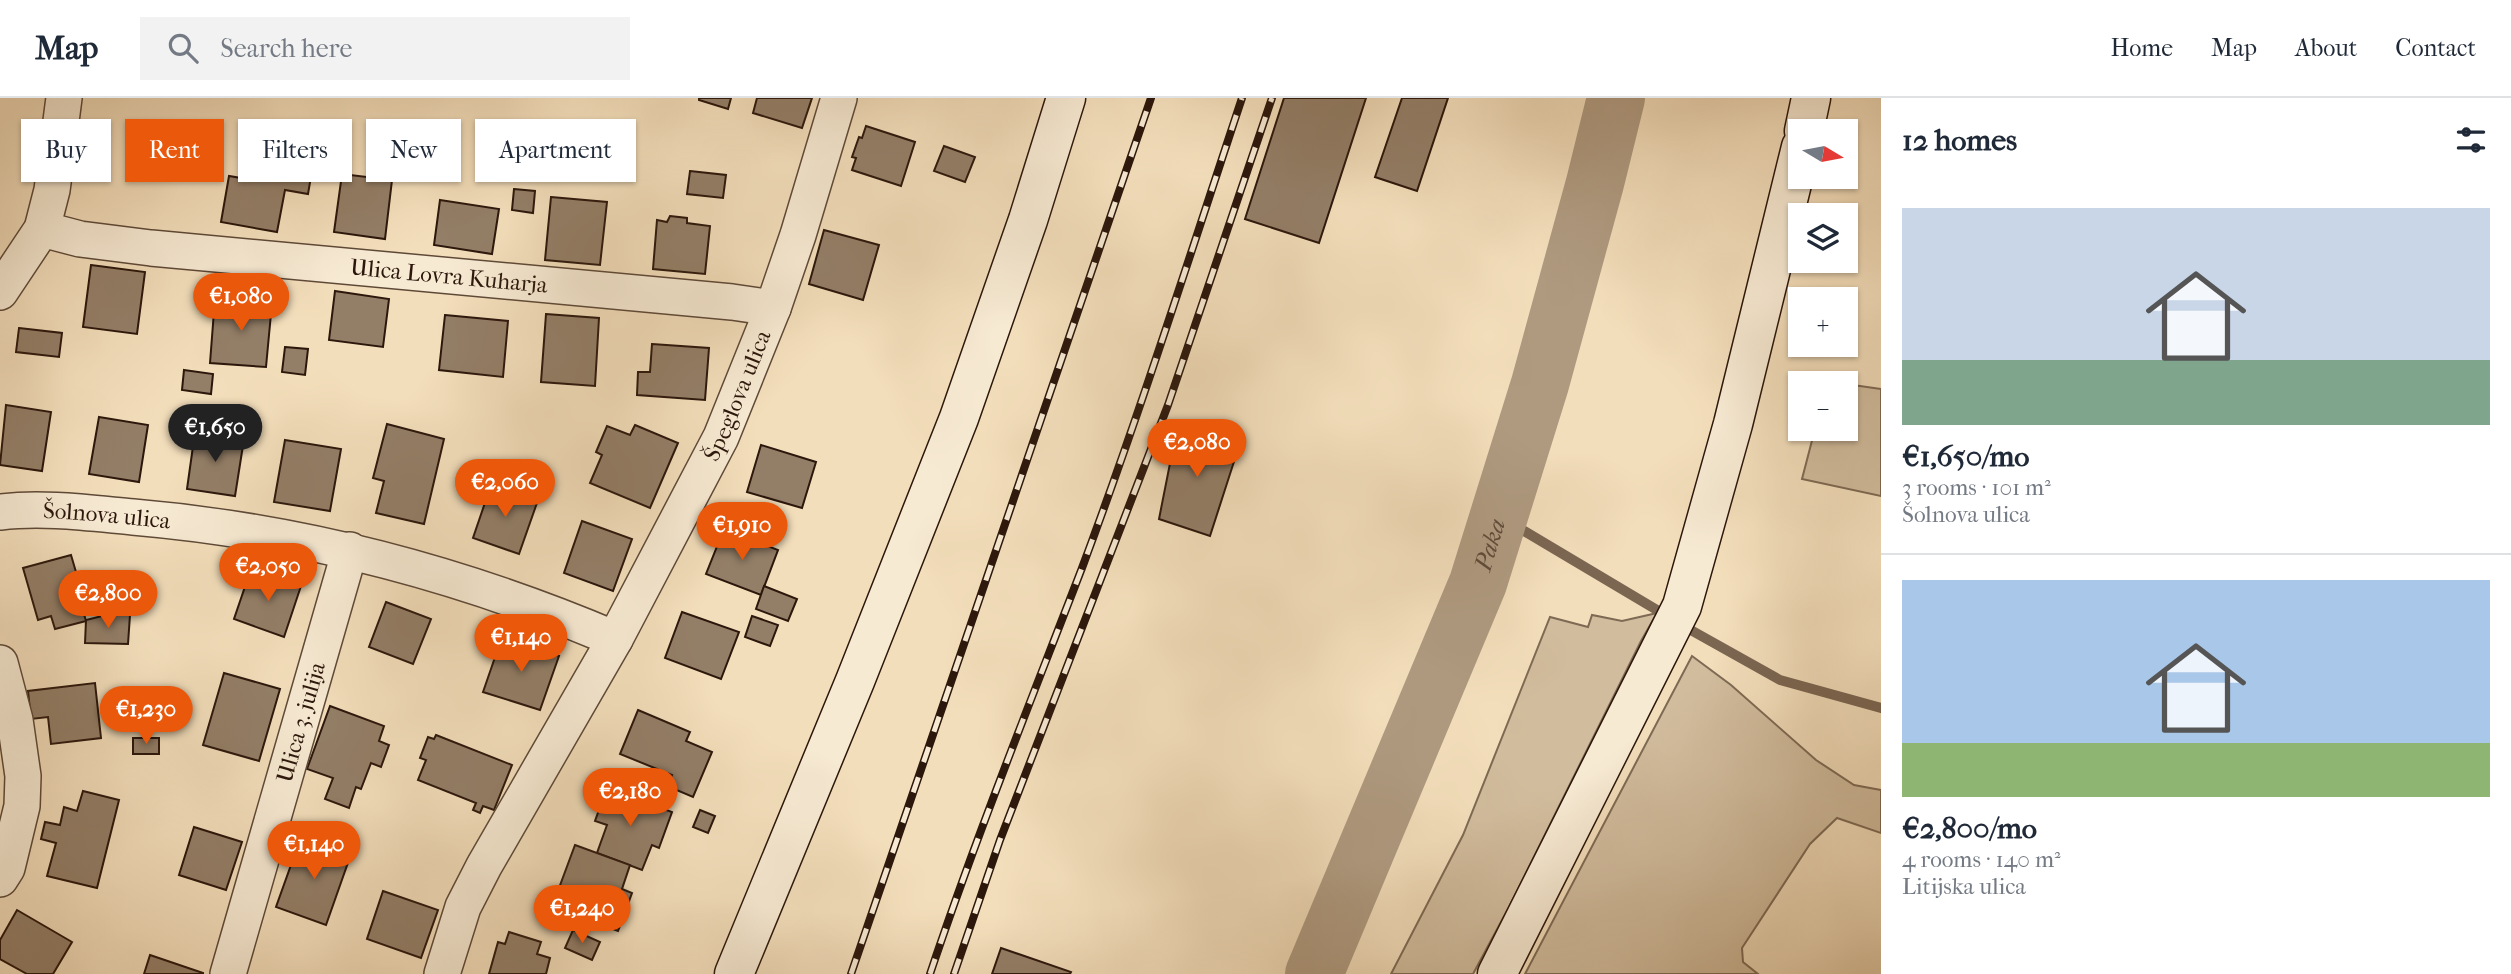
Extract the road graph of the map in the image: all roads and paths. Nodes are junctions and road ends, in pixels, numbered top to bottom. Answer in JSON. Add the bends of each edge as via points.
{"nodes":[{"id":1,"x":64,"y":98,"type":"edge"},
{"id":2,"x":839,"y":98,"type":"edge"},
{"id":3,"x":1066,"y":98,"type":"edge"},
{"id":4,"x":1811,"y":98,"type":"edge"},
{"id":5,"x":1807,"y":119,"type":"edge"},
{"id":6,"x":1791,"y":189,"type":"edge"},
{"id":7,"x":42,"y":229,"type":"junction"},
{"id":8,"x":0,"y":292,"type":"edge"},
{"id":9,"x":773,"y":307,"type":"junction"},
{"id":10,"x":0,"y":512,"type":"edge"},
{"id":11,"x":350,"y":550,"type":"junction"},
{"id":12,"x":615,"y":639,"type":"junction"},
{"id":13,"x":0,"y":663,"type":"edge"},
{"id":14,"x":0,"y":879,"type":"edge"},
{"id":15,"x":228,"y":974,"type":"edge"},
{"id":16,"x":442,"y":974,"type":"edge"},
{"id":17,"x":734,"y":974,"type":"edge"},
{"id":18,"x":1497,"y":974,"type":"edge"}],
"edges":[{"from":1,"to":7,"type":"street"},
{"from":2,"to":9,"type":"street","name":"Špeglova ulica"},
{"from":3,"to":17,"type":"main road","via":[[959,418]]},
{"from":4,"to":5,"type":"main road"},
{"from":6,"to":18,"type":"main road","via":[[1682,606]]},
{"from":7,"to":8,"type":"street"},
{"from":7,"to":9,"type":"street","name":"Ulica Lovra Kuharja","via":[[151,248]]},
{"from":9,"to":12,"type":"street","name":"Špeglova ulica","via":[[721,438]]},
{"from":10,"to":11,"type":"street","name":"Šolnova ulica","via":[[82,512],[166,520]]},
{"from":11,"to":12,"type":"street","name":"Šolnova ulica","via":[[485,590]]},
{"from":11,"to":15,"type":"street","name":"Ulica 3. julija"},
{"from":12,"to":16,"type":"street","name":"Špeglova ulica","via":[[468,897]]},
{"from":13,"to":14,"type":"street","via":[[23,776],[22,806],[7,868]]}]}
